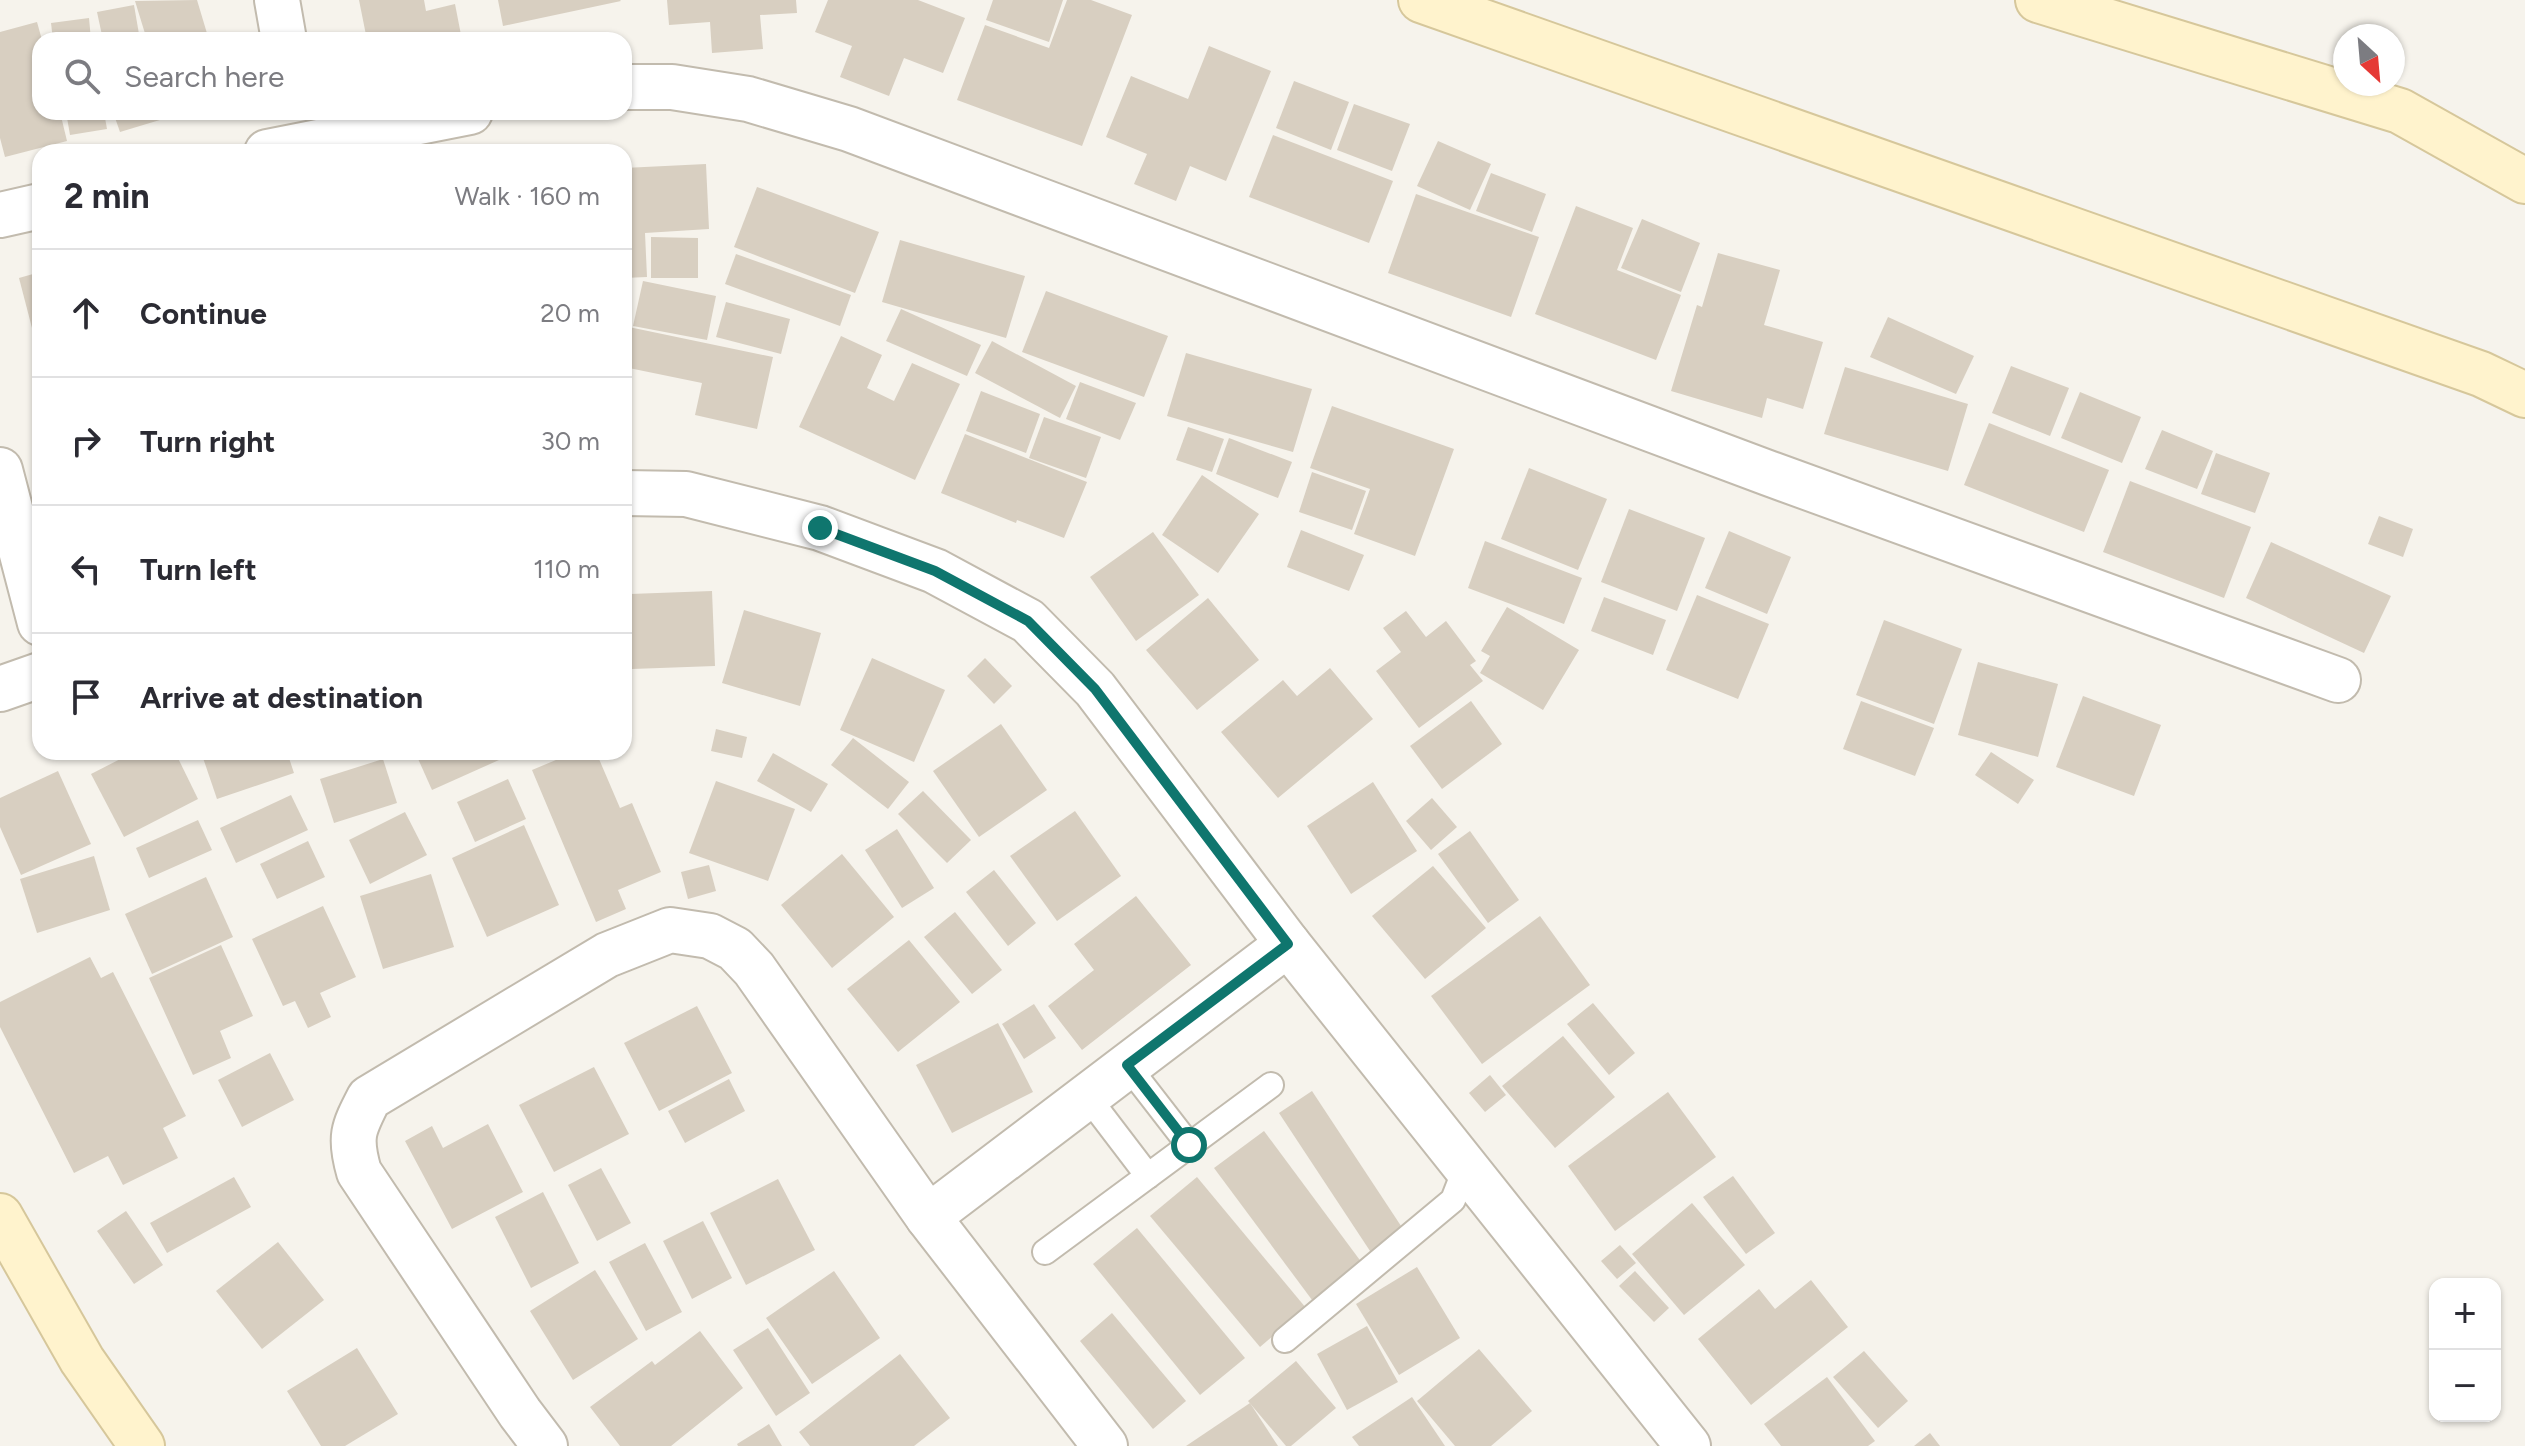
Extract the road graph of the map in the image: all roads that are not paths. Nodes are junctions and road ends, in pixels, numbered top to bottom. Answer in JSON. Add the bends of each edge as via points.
{"nodes":[{"id":1,"x":277,"y":0,"type":"edge"},
{"id":2,"x":1421,"y":0,"type":"edge"},
{"id":3,"x":2038,"y":0,"type":"edge"},
{"id":4,"x":283,"y":32,"type":"edge"},
{"id":5,"x":632,"y":87,"type":"edge"},
{"id":6,"x":410,"y":120,"type":"edge"},
{"id":7,"x":290,"y":136,"type":"edge"},
{"id":8,"x":2525,"y":181,"type":"edge"},
{"id":9,"x":32,"y":208,"type":"edge"},
{"id":10,"x":0,"y":215,"type":"edge"},
{"id":11,"x":2525,"y":395,"type":"edge"},
{"id":12,"x":0,"y":470,"type":"edge"},
{"id":13,"x":632,"y":493,"type":"edge"},
{"id":14,"x":32,"y":592,"type":"edge"},
{"id":15,"x":32,"y":678,"type":"edge"},
{"id":16,"x":2338,"y":680,"type":"dead end"},
{"id":17,"x":0,"y":689,"type":"edge"},
{"id":18,"x":1288,"y":944,"type":"junction"},
{"id":19,"x":1127,"y":1065,"type":"junction"},
{"id":20,"x":1271,"y":1085,"type":"dead end"},
{"id":21,"x":1087,"y":1096,"type":"junction"},
{"id":22,"x":1189,"y":1145,"type":"junction"},
{"id":23,"x":1462,"y":1162,"type":"junction"},
{"id":24,"x":1148,"y":1176,"type":"junction"},
{"id":25,"x":0,"y":1216,"type":"edge"},
{"id":26,"x":928,"y":1217,"type":"junction"},
{"id":27,"x":1045,"y":1252,"type":"dead end"},
{"id":28,"x":1285,"y":1340,"type":"dead end"},
{"id":29,"x":142,"y":1446,"type":"edge"},
{"id":30,"x":545,"y":1446,"type":"edge"},
{"id":31,"x":1105,"y":1446,"type":"edge"},
{"id":32,"x":1688,"y":1446,"type":"edge"}],
"edges":[{"from":1,"to":4,"type":"street"},
{"from":2,"to":11,"type":"street","via":[[2466,368]]},
{"from":3,"to":8,"type":"street","via":[[2400,111]]},
{"from":5,"to":16,"type":"street","via":[[672,87],[748,99],[849,129]]},
{"from":6,"to":7,"type":"street"},
{"from":9,"to":10,"type":"street"},
{"from":12,"to":14,"type":"street"},
{"from":13,"to":18,"type":"street","via":[[686,494],[820,528],[935,571],[1028,621],[1095,689]]},
{"from":15,"to":17,"type":"street"},
{"from":18,"to":19,"type":"street"},
{"from":18,"to":23,"type":"street"},
{"from":19,"to":21,"type":"street"},
{"from":19,"to":22,"type":"lane"},
{"from":20,"to":22,"type":"lane"},
{"from":21,"to":24,"type":"lane"},
{"from":21,"to":26,"type":"street"},
{"from":22,"to":24,"type":"lane"},
{"from":23,"to":28,"type":"lane","via":[[1453,1200]]},
{"from":23,"to":32,"type":"street"},
{"from":24,"to":27,"type":"lane"},
{"from":25,"to":29,"type":"street","via":[[82,1360]]},
{"from":26,"to":30,"type":"street","via":[[735,949],[710,936],[670,930],[580,970],[369,1098],[356,1123],[352,1147],[359,1172]]},
{"from":26,"to":31,"type":"street"}]}
